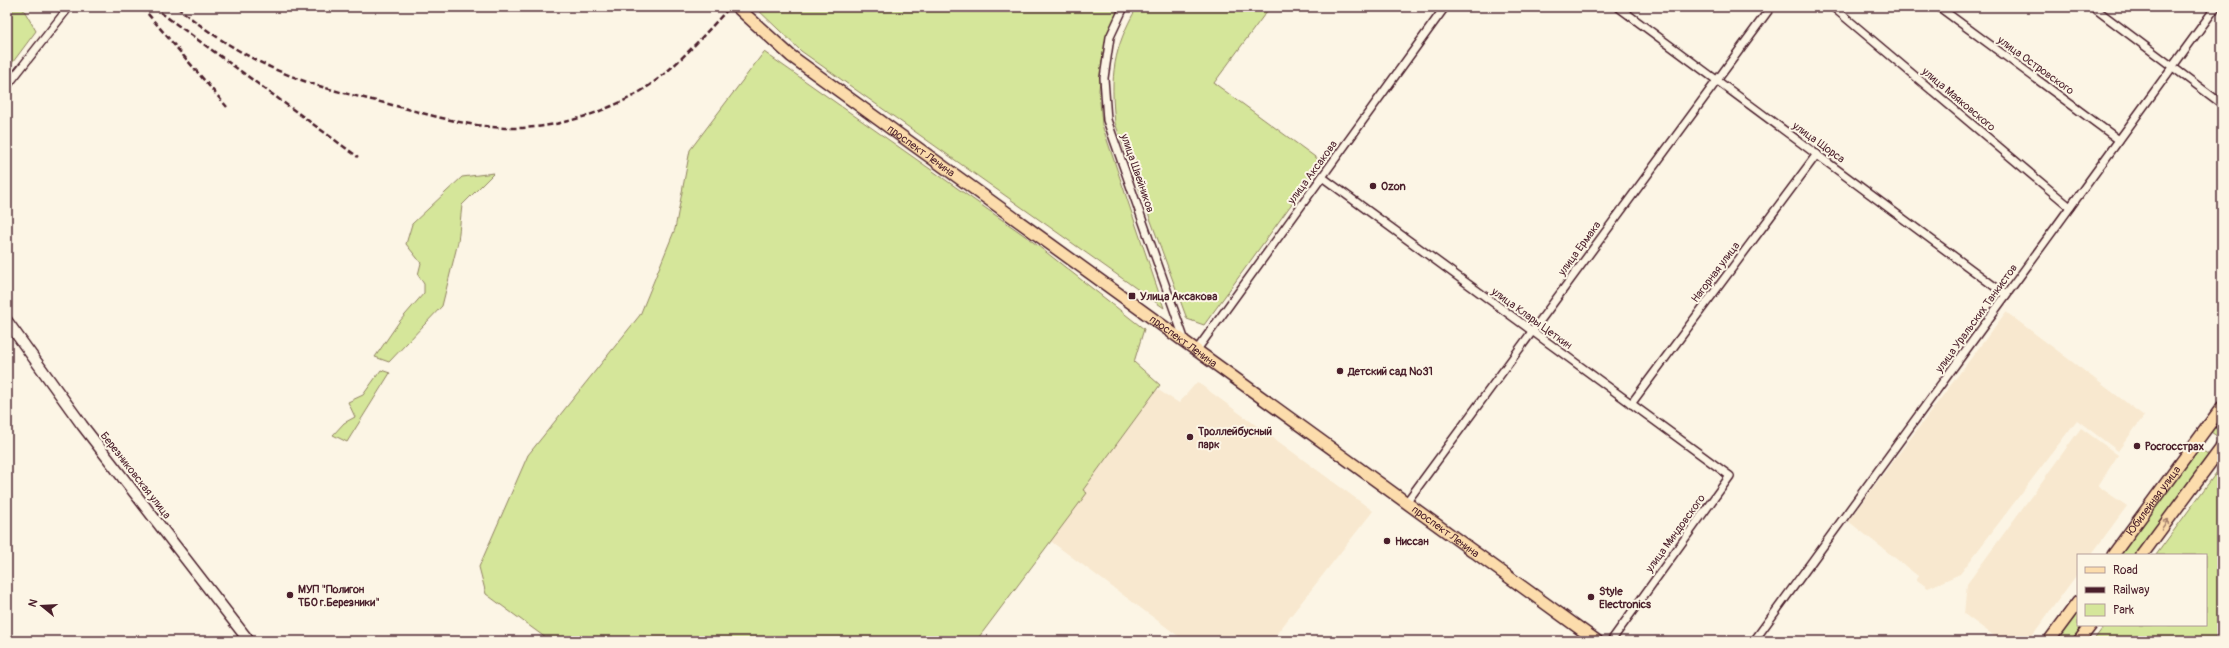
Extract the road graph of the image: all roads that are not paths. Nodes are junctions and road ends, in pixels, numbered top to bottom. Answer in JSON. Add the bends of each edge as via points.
{"nodes":[{"id":1,"x":69,"y":7,"type":"edge"},
{"id":2,"x":737,"y":7,"type":"edge"},
{"id":3,"x":1124,"y":7,"type":"edge"},
{"id":4,"x":1445,"y":7,"type":"edge"},
{"id":5,"x":1618,"y":7,"type":"edge"},
{"id":6,"x":1771,"y":7,"type":"edge"},
{"id":7,"x":1833,"y":7,"type":"edge"},
{"id":8,"x":1939,"y":7,"type":"edge"},
{"id":9,"x":2093,"y":7,"type":"edge"},
{"id":10,"x":2216,"y":7,"type":"edge"},
{"id":11,"x":2173,"y":66,"type":"junction"},
{"id":12,"x":1716,"y":80,"type":"junction"},
{"id":13,"x":7,"y":86,"type":"edge"},
{"id":14,"x":2222,"y":104,"type":"edge"},
{"id":15,"x":2119,"y":140,"type":"junction"},
{"id":16,"x":1817,"y":154,"type":"junction"},
{"id":17,"x":1322,"y":177,"type":"junction"},
{"id":18,"x":2070,"y":207,"type":"junction"},
{"id":19,"x":2006,"y":295,"type":"junction"},
{"id":20,"x":7,"y":321,"type":"edge"},
{"id":21,"x":1532,"y":331,"type":"junction"},
{"id":22,"x":1186,"y":343,"type":"junction"},
{"id":23,"x":1196,"y":350,"type":"junction"},
{"id":24,"x":1631,"y":404,"type":"junction"},
{"id":25,"x":2222,"y":407,"type":"edge"},
{"id":26,"x":2222,"y":447,"type":"edge"},
{"id":27,"x":1730,"y":476,"type":"joint"},
{"id":28,"x":1406,"y":503,"type":"junction"},
{"id":29,"x":2114,"y":554,"type":"edge"},
{"id":30,"x":2143,"y":554,"type":"edge"},
{"id":31,"x":2077,"y":603,"type":"edge"},
{"id":32,"x":2090,"y":626,"type":"edge"},
{"id":33,"x":249,"y":641,"type":"edge"},
{"id":34,"x":1597,"y":641,"type":"edge"},
{"id":35,"x":1611,"y":641,"type":"edge"},
{"id":36,"x":1754,"y":641,"type":"edge"},
{"id":37,"x":2049,"y":641,"type":"edge"},
{"id":38,"x":2079,"y":641,"type":"edge"}],
"edges":[{"from":1,"to":13,"type":"street"},
{"from":2,"to":22,"type":"main road","name":"проспект Ленина","via":[[791,56]]},
{"from":3,"to":22,"type":"street","name":"улица Швейников","via":[[1110,37],[1104,78],[1107,120]]},
{"from":4,"to":17,"type":"street","name":"улица Аксакова"},
{"from":5,"to":12,"type":"street","name":"улица Щорса"},
{"from":6,"to":12,"type":"street","name":"улица Ермака"},
{"from":7,"to":18,"type":"street","name":"улица Маяковского"},
{"from":8,"to":15,"type":"street","name":"улица Островского"},
{"from":9,"to":11,"type":"street"},
{"from":10,"to":11,"type":"street","name":"улица Уральских Танкистов"},
{"from":11,"to":14,"type":"street"},
{"from":11,"to":15,"type":"street","name":"улица Уральских Танкистов"},
{"from":12,"to":16,"type":"street","name":"улица Щорса"},
{"from":12,"to":21,"type":"street","name":"улица Ермака"},
{"from":15,"to":18,"type":"street","name":"улица Уральских Танкистов"},
{"from":16,"to":19,"type":"street","name":"улица Щорса"},
{"from":16,"to":24,"type":"street","name":"Нагорная улица"},
{"from":17,"to":21,"type":"street","name":"улица Клары Цеткин"},
{"from":17,"to":23,"type":"street","name":"улица Аксакова"},
{"from":18,"to":19,"type":"street","name":"улица Уральских Танкистов"},
{"from":19,"to":36,"type":"street","name":"улица Уральских Танкистов"},
{"from":20,"to":33,"type":"street","name":"Березниковская улица","via":[[82,425]]},
{"from":21,"to":24,"type":"street","name":"улица Клары Цеткин"},
{"from":21,"to":28,"type":"street","name":"улица Ермака"},
{"from":22,"to":23,"type":"main road","name":"проспект Ленина"},
{"from":23,"to":28,"type":"main road","name":"проспект Ленина"},
{"from":24,"to":27,"type":"street","name":"улица Клары Цеткин"},
{"from":25,"to":29,"type":"main road","name":"Юбилейная улица"},
{"from":30,"to":26,"type":"main road","one_way":true},
{"from":27,"to":35,"type":"street","name":"улица Миндовского"},
{"from":28,"to":34,"type":"main road","name":"проспект Ленина"},
{"from":31,"to":37,"type":"main road"},
{"from":32,"to":38,"type":"main road"}]}
